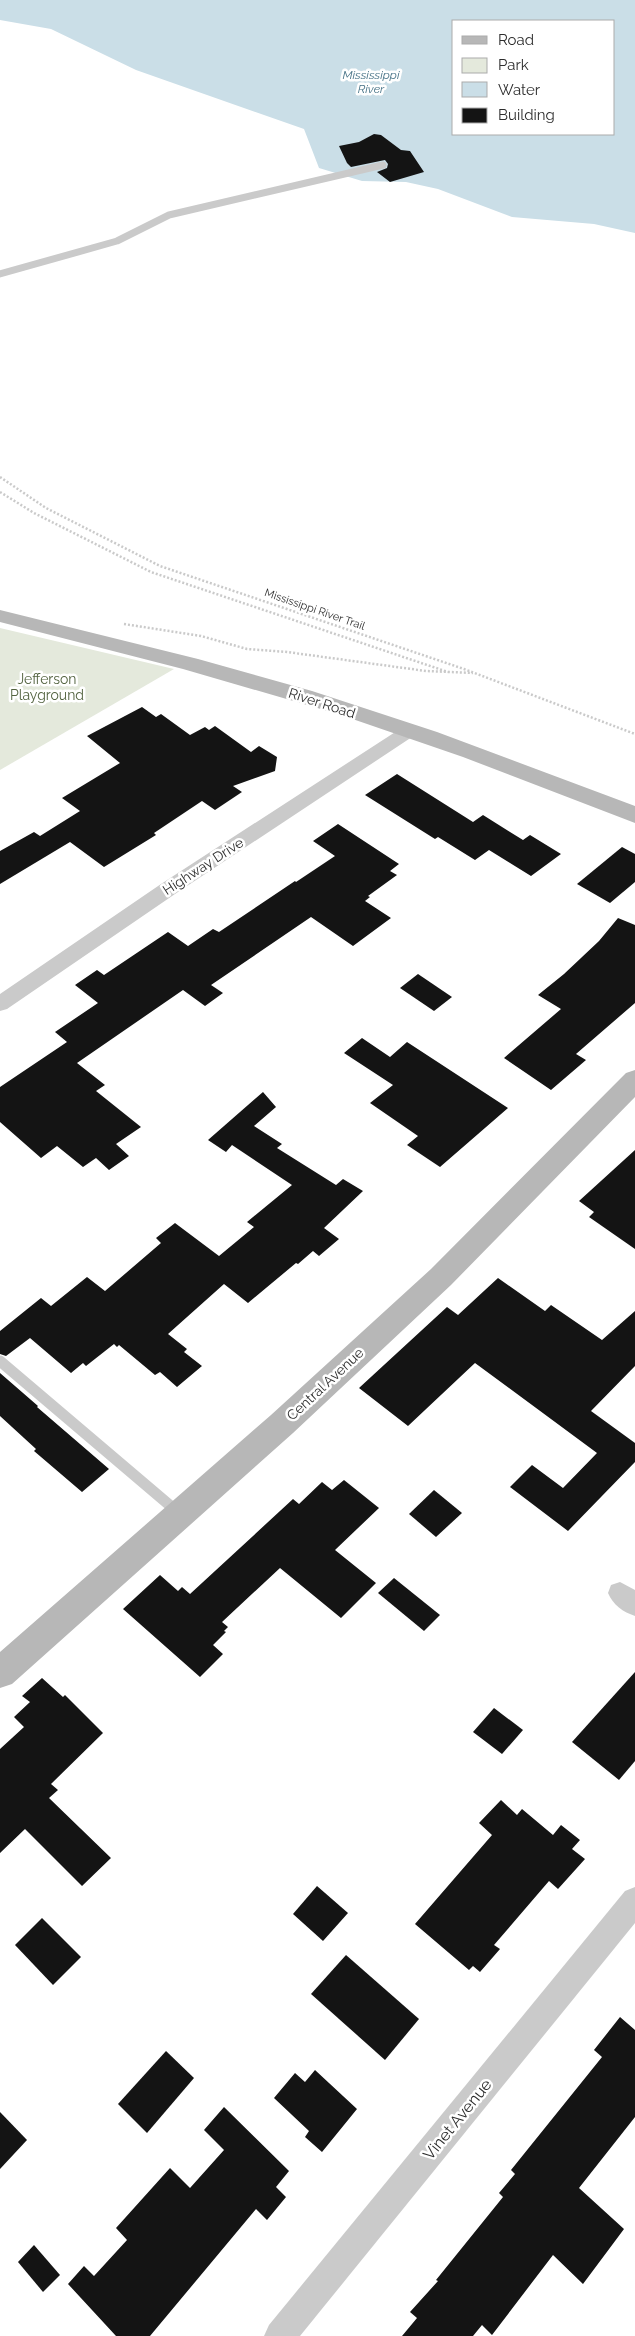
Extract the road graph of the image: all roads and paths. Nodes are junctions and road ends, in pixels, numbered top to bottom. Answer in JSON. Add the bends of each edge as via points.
{"nodes":[{"id":1,"x":383,"y":165,"type":"dead end"},
{"id":2,"x":0,"y":274,"type":"edge"},
{"id":3,"x":0,"y":477,"type":"edge"},
{"id":4,"x":0,"y":492,"type":"edge"},
{"id":5,"x":0,"y":616,"type":"edge"},
{"id":6,"x":119,"y":623,"type":"dead end"},
{"id":7,"x":448,"y":672,"type":"junction"},
{"id":8,"x":476,"y":674,"type":"junction"},
{"id":9,"x":409,"y":731,"type":"junction"},
{"id":10,"x":635,"y":734,"type":"edge"},
{"id":11,"x":635,"y":815,"type":"edge"},
{"id":12,"x":0,"y":1004,"type":"edge"},
{"id":13,"x":635,"y":1080,"type":"edge"},
{"id":14,"x":0,"y":1361,"type":"edge"},
{"id":15,"x":180,"y":1514,"type":"junction"},
{"id":16,"x":0,"y":1673,"type":"edge"},
{"id":17,"x":635,"y":1901,"type":"edge"},
{"id":18,"x":280,"y":2336,"type":"edge"}],
"edges":[{"from":1,"to":2,"type":"lane","via":[[169,215],[117,241]]},
{"from":3,"to":8,"type":"path","name":"Mississippi River Trail","via":[[46,508],[160,566]]},
{"from":4,"to":7,"type":"path","via":[[34,513],[151,572]]},
{"from":5,"to":9,"type":"main road","name":"River Road","via":[[164,656]]},
{"from":6,"to":7,"type":"path","via":[[201,636],[247,649],[426,672]]},
{"from":7,"to":8,"type":"path"},
{"from":8,"to":10,"type":"path","name":"Mississippi River Trail"},
{"from":9,"to":11,"type":"main road","name":"River Road","via":[[511,766]]},
{"from":9,"to":12,"type":"street","name":"Highway Drive"},
{"from":13,"to":15,"type":"main road","name":"Central Avenue","via":[[441,1277]]},
{"from":14,"to":15,"type":"lane"},
{"from":15,"to":16,"type":"main road","name":"Central Avenue"},
{"from":17,"to":18,"type":"street","name":"Vinet Avenue"}]}
